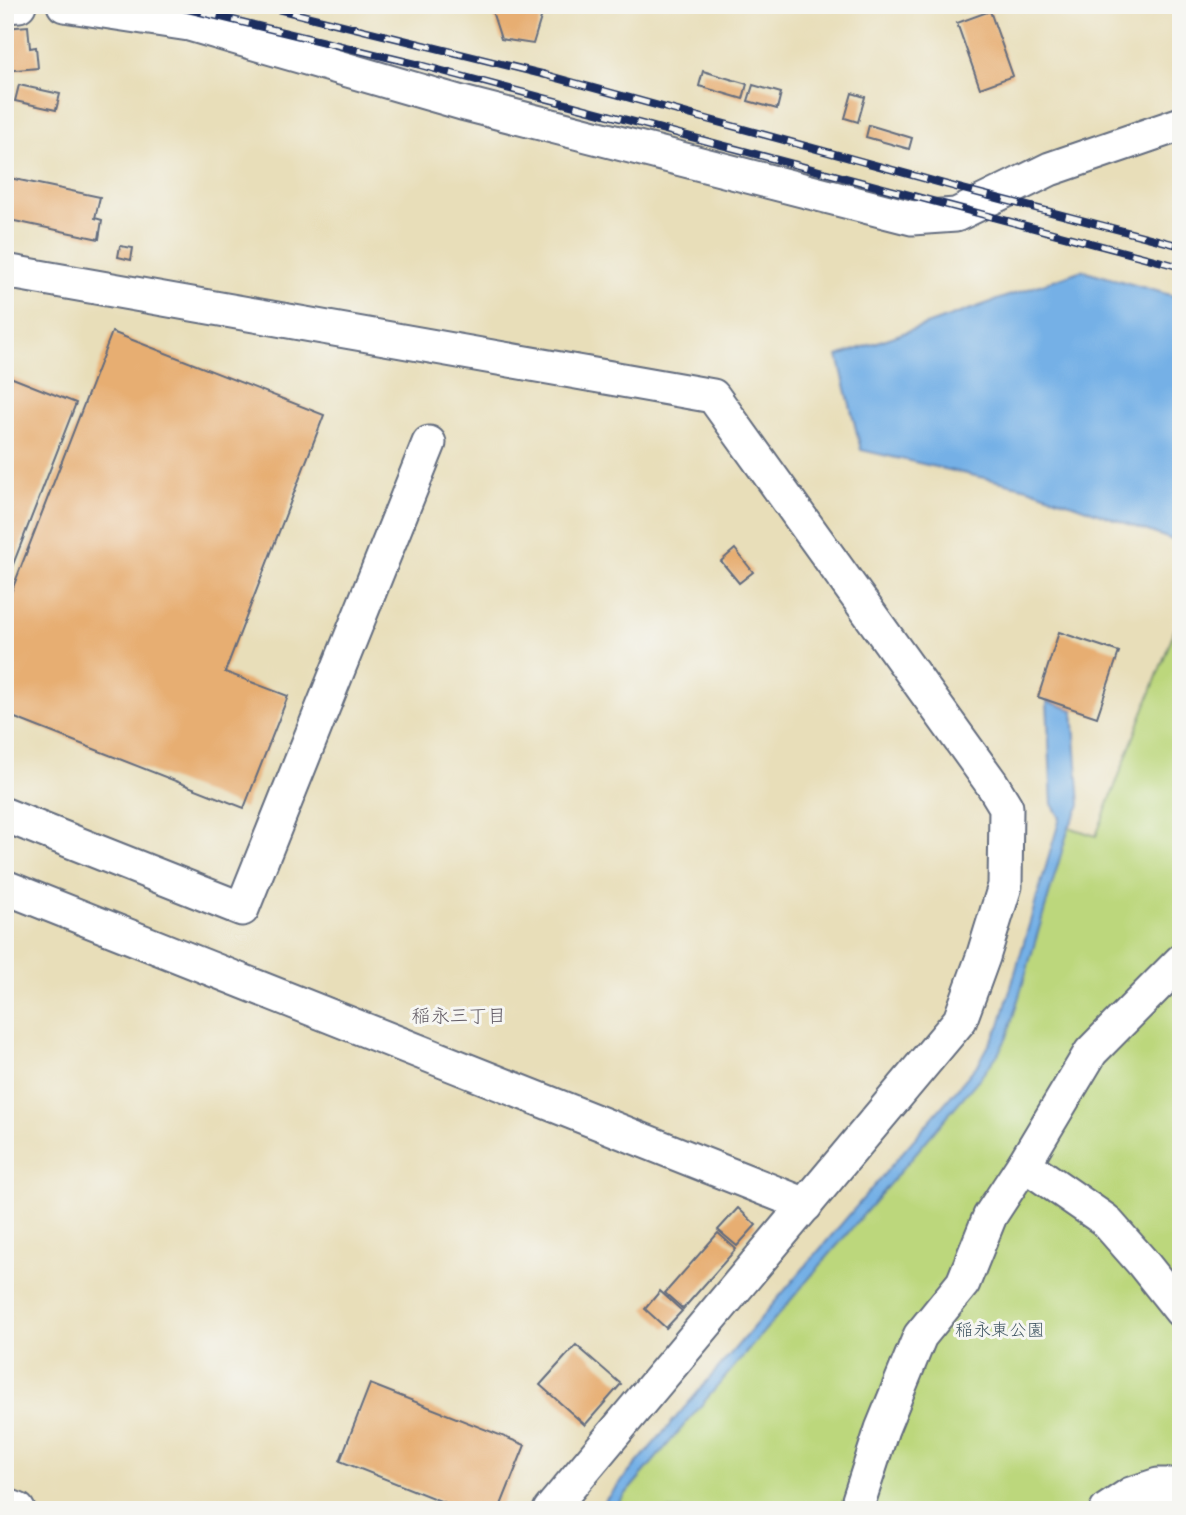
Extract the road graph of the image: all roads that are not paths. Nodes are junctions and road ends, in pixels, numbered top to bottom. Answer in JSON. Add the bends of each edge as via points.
{"nodes":[{"id":1,"x":19,"y":5,"type":"edge"},
{"id":2,"x":64,"y":5,"type":"edge"},
{"id":3,"x":5,"y":6,"type":"edge"},
{"id":4,"x":1181,"y":124,"type":"edge"},
{"id":5,"x":5,"y":271,"type":"edge"},
{"id":6,"x":429,"y":443,"type":"dead end"},
{"id":7,"x":5,"y":815,"type":"edge"},
{"id":8,"x":5,"y":887,"type":"edge"},
{"id":9,"x":1181,"y":961,"type":"edge"},
{"id":10,"x":1024,"y":1164,"type":"junction"},
{"id":11,"x":806,"y":1205,"type":"junction"},
{"id":12,"x":1181,"y":1311,"type":"edge"},
{"id":13,"x":1181,"y":1485,"type":"edge"},
{"id":14,"x":5,"y":1505,"type":"edge"},
{"id":15,"x":18,"y":1510,"type":"edge"},
{"id":16,"x":550,"y":1510,"type":"edge"},
{"id":17,"x":858,"y":1510,"type":"edge"},
{"id":18,"x":1107,"y":1510,"type":"edge"}],
"edges":[{"from":1,"to":3,"type":"street"},
{"from":2,"to":4,"type":"street","via":[[189,24],[462,103],[912,218],[956,215],[1050,169]]},
{"from":5,"to":11,"type":"street","via":[[713,396],[1006,807],[1005,886],[960,1020]]},
{"from":6,"to":7,"type":"street","via":[[242,909]]},
{"from":8,"to":11,"type":"street"},
{"from":9,"to":10,"type":"street","via":[[1091,1052]]},
{"from":10,"to":12,"type":"street","via":[[1105,1220]]},
{"from":10,"to":17,"type":"street","via":[[990,1216],[963,1283],[920,1336],[882,1429]]},
{"from":11,"to":16,"type":"street"},
{"from":13,"to":18,"type":"street","via":[[1158,1485],[1130,1494]]},
{"from":14,"to":15,"type":"street"}]}
